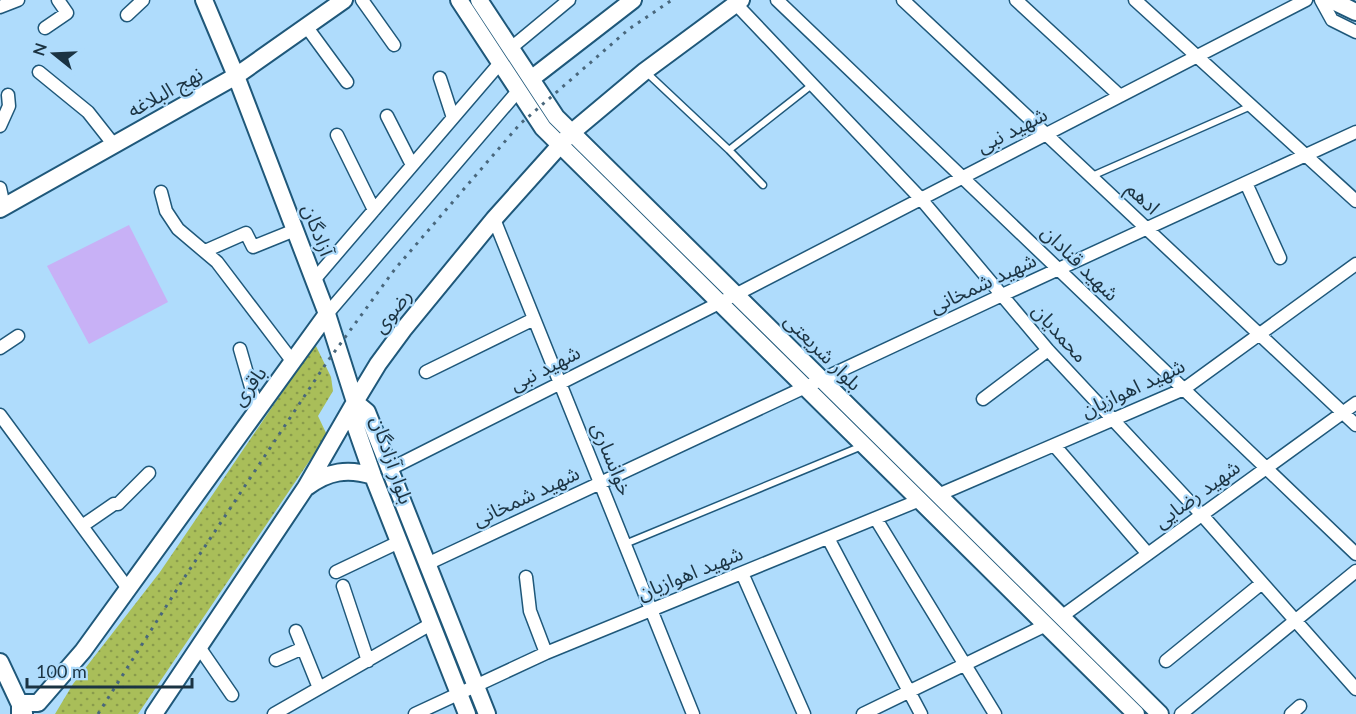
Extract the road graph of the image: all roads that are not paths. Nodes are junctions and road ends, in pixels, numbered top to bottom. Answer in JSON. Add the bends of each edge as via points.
{"nodes":[{"id":1,"x":18,"y":0,"type":"edge"},
{"id":2,"x":58,"y":0,"type":"edge"},
{"id":3,"x":143,"y":0,"type":"edge"},
{"id":4,"x":204,"y":0,"type":"edge"},
{"id":5,"x":344,"y":0,"type":"edge"},
{"id":6,"x":362,"y":0,"type":"edge"},
{"id":7,"x":459,"y":0,"type":"edge"},
{"id":8,"x":479,"y":0,"type":"edge"},
{"id":9,"x":569,"y":0,"type":"edge"},
{"id":10,"x":633,"y":0,"type":"edge"},
{"id":11,"x":777,"y":0,"type":"edge"},
{"id":12,"x":903,"y":0,"type":"edge"},
{"id":13,"x":1016,"y":0,"type":"edge"},
{"id":14,"x":1135,"y":0,"type":"edge"},
{"id":15,"x":1306,"y":0,"type":"edge"},
{"id":16,"x":1321,"y":0,"type":"edge"},
{"id":17,"x":1331,"y":0,"type":"edge"},
{"id":18,"x":738,"y":2,"type":"edge"},
{"id":19,"x":0,"y":7,"type":"edge"},
{"id":20,"x":1356,"y":12,"type":"edge"},
{"id":21,"x":128,"y":15,"type":"dead end"},
{"id":22,"x":306,"y":26,"type":"junction"},
{"id":23,"x":45,"y":28,"type":"dead end"},
{"id":24,"x":1356,"y":32,"type":"edge"},
{"id":25,"x":394,"y":45,"type":"dead end"},
{"id":26,"x":511,"y":48,"type":"junction"},
{"id":27,"x":1197,"y":56,"type":"junction"},
{"id":28,"x":500,"y":63,"type":"junction"},
{"id":29,"x":645,"y":71,"type":"junction"},
{"id":30,"x":39,"y":72,"type":"dead end"},
{"id":31,"x":236,"y":76,"type":"junction"},
{"id":32,"x":440,"y":78,"type":"dead end"},
{"id":33,"x":347,"y":82,"type":"dead end"},
{"id":34,"x":813,"y":84,"type":"junction"},
{"id":35,"x":525,"y":85,"type":"junction"},
{"id":36,"x":8,"y":95,"type":"dead end"},
{"id":37,"x":1120,"y":96,"type":"junction"},
{"id":38,"x":1251,"y":106,"type":"junction"},
{"id":39,"x":387,"y":116,"type":"dead end"},
{"id":40,"x":453,"y":118,"type":"junction"},
{"id":41,"x":0,"y":126,"type":"edge"},
{"id":42,"x":1356,"y":132,"type":"edge"},
{"id":43,"x":1046,"y":134,"type":"junction"},
{"id":44,"x":337,"y":135,"type":"dead end"},
{"id":45,"x":565,"y":139,"type":"junction"},
{"id":46,"x":114,"y":145,"type":"junction"},
{"id":47,"x":729,"y":150,"type":"junction"},
{"id":48,"x":1306,"y":155,"type":"junction"},
{"id":49,"x":412,"y":165,"type":"junction"},
{"id":50,"x":962,"y":177,"type":"junction"},
{"id":51,"x":1091,"y":177,"type":"junction"},
{"id":52,"x":1246,"y":183,"type":"junction"},
{"id":53,"x":763,"y":185,"type":"dead end"},
{"id":54,"x":0,"y":188,"type":"edge"},
{"id":55,"x":161,"y":192,"type":"dead end"},
{"id":56,"x":921,"y":199,"type":"junction"},
{"id":57,"x":1356,"y":201,"type":"edge"},
{"id":58,"x":2,"y":208,"type":"edge"},
{"id":59,"x":374,"y":210,"type":"junction"},
{"id":60,"x":494,"y":219,"type":"junction"},
{"id":61,"x":1147,"y":229,"type":"junction"},
{"id":62,"x":295,"y":230,"type":"junction"},
{"id":63,"x":205,"y":251,"type":"junction"},
{"id":64,"x":1280,"y":258,"type":"dead end"},
{"id":65,"x":1356,"y":264,"type":"edge"},
{"id":66,"x":1059,"y":270,"type":"junction"},
{"id":67,"x":314,"y":280,"type":"junction"},
{"id":68,"x":735,"y":295,"type":"junction"},
{"id":69,"x":1000,"y":296,"type":"junction"},
{"id":70,"x":719,"y":302,"type":"junction"},
{"id":71,"x":327,"y":314,"type":"junction"},
{"id":72,"x":534,"y":319,"type":"junction"},
{"id":73,"x":1260,"y":334,"type":"junction"},
{"id":74,"x":18,"y":336,"type":"dead end"},
{"id":75,"x":0,"y":348,"type":"edge"},
{"id":76,"x":240,"y":349,"type":"dead end"},
{"id":77,"x":1048,"y":350,"type":"junction"},
{"id":78,"x":293,"y":362,"type":"junction"},
{"id":79,"x":426,"y":372,"type":"dead end"},
{"id":80,"x":822,"y":380,"type":"junction"},
{"id":81,"x":560,"y":383,"type":"junction"},
{"id":82,"x":805,"y":387,"type":"junction"},
{"id":83,"x":1184,"y":389,"type":"junction"},
{"id":84,"x":983,"y":399,"type":"dead end"},
{"id":85,"x":355,"y":402,"type":"junction"},
{"id":86,"x":1356,"y":403,"type":"edge"},
{"id":87,"x":257,"y":408,"type":"junction"},
{"id":88,"x":1343,"y":412,"type":"junction"},
{"id":89,"x":0,"y":415,"type":"edge"},
{"id":90,"x":1113,"y":420,"type":"junction"},
{"id":91,"x":1356,"y":424,"type":"edge"},
{"id":92,"x":864,"y":445,"type":"junction"},
{"id":93,"x":1054,"y":445,"type":"junction"},
{"id":94,"x":1266,"y":468,"type":"junction"},
{"id":95,"x":390,"y":469,"type":"junction"},
{"id":96,"x":149,"y":473,"type":"dead end"},
{"id":97,"x":373,"y":476,"type":"junction"},
{"id":98,"x":600,"y":483,"type":"junction"},
{"id":99,"x":306,"y":487,"type":"junction"},
{"id":100,"x":938,"y":495,"type":"junction"},
{"id":101,"x":920,"y":501,"type":"junction"},
{"id":102,"x":1202,"y":515,"type":"junction"},
{"id":103,"x":876,"y":519,"type":"junction"},
{"id":104,"x":82,"y":526,"type":"junction"},
{"id":105,"x":828,"y":538,"type":"junction"},
{"id":106,"x":399,"y":542,"type":"junction"},
{"id":107,"x":625,"y":544,"type":"junction"},
{"id":108,"x":1148,"y":554,"type":"junction"},
{"id":109,"x":1356,"y":554,"type":"edge"},
{"id":110,"x":427,"y":564,"type":"junction"},
{"id":111,"x":336,"y":572,"type":"dead end"},
{"id":112,"x":1356,"y":572,"type":"edge"},
{"id":113,"x":742,"y":573,"type":"junction"},
{"id":114,"x":526,"y":577,"type":"dead end"},
{"id":115,"x":1262,"y":583,"type":"junction"},
{"id":116,"x":343,"y":586,"type":"dead end"},
{"id":117,"x":129,"y":590,"type":"junction"},
{"id":118,"x":651,"y":610,"type":"junction"},
{"id":119,"x":1061,"y":617,"type":"junction"},
{"id":120,"x":1295,"y":621,"type":"junction"},
{"id":121,"x":432,"y":624,"type":"junction"},
{"id":122,"x":1046,"y":624,"type":"junction"},
{"id":123,"x":296,"y":631,"type":"dead end"},
{"id":124,"x":199,"y":647,"type":"junction"},
{"id":125,"x":303,"y":648,"type":"junction"},
{"id":126,"x":546,"y":653,"type":"junction"},
{"id":127,"x":276,"y":660,"type":"dead end"},
{"id":128,"x":368,"y":661,"type":"junction"},
{"id":129,"x":1166,"y":661,"type":"dead end"},
{"id":130,"x":0,"y":662,"type":"edge"},
{"id":131,"x":964,"y":664,"type":"junction"},
{"id":132,"x":476,"y":686,"type":"junction"},
{"id":133,"x":1355,"y":686,"type":"edge"},
{"id":134,"x":319,"y":688,"type":"junction"},
{"id":135,"x":909,"y":692,"type":"junction"},
{"id":136,"x":459,"y":693,"type":"junction"},
{"id":137,"x":232,"y":695,"type":"dead end"},
{"id":138,"x":22,"y":710,"type":"edge"},
{"id":139,"x":154,"y":714,"type":"edge"},
{"id":140,"x":274,"y":714,"type":"edge"},
{"id":141,"x":415,"y":714,"type":"edge"},
{"id":142,"x":467,"y":714,"type":"edge"},
{"id":143,"x":487,"y":714,"type":"edge"},
{"id":144,"x":693,"y":714,"type":"edge"},
{"id":145,"x":804,"y":714,"type":"edge"},
{"id":146,"x":863,"y":714,"type":"edge"},
{"id":147,"x":921,"y":714,"type":"edge"},
{"id":148,"x":995,"y":714,"type":"edge"},
{"id":149,"x":1136,"y":714,"type":"edge"},
{"id":150,"x":1160,"y":714,"type":"edge"},
{"id":151,"x":1180,"y":714,"type":"edge"}],
"edges":[{"from":1,"to":19,"type":"street"},
{"from":2,"to":23,"type":"street","via":[[67,13]]},
{"from":3,"to":21,"type":"street"},
{"from":4,"to":31,"type":"main road","name":"آزادگان"},
{"from":5,"to":22,"type":"main road","name":"نهج البلاغه"},
{"from":6,"to":25,"type":"street"},
{"from":7,"to":28,"type":"main road","name":"بلوار شریعتی"},
{"from":8,"to":26,"type":"main road","name":"بلوار شریعتی"},
{"from":9,"to":26,"type":"street"},
{"from":10,"to":35,"type":"main road","name":"باقری"},
{"from":11,"to":50,"type":"street","name":"شهید قنادان"},
{"from":12,"to":43,"type":"street","name":"ادهم"},
{"from":13,"to":37,"type":"street"},
{"from":14,"to":27,"type":"street"},
{"from":15,"to":27,"type":"street","name":"شهید نبی"},
{"from":16,"to":24,"type":"street","via":[[1332,20]]},
{"from":17,"to":20,"type":"main road"},
{"from":18,"to":29,"type":"main road","name":"رضوی"},
{"from":18,"to":34,"type":"street","name":"محمدیان"},
{"from":22,"to":31,"type":"main road","name":"نهج البلاغه"},
{"from":22,"to":33,"type":"street"},
{"from":26,"to":35,"type":"main road","name":"بلوار شریعتی"},
{"from":27,"to":37,"type":"street","name":"شهید نبی"},
{"from":27,"to":38,"type":"street"},
{"from":28,"to":35,"type":"main road","name":"بلوار شریعتی"},
{"from":28,"to":40,"type":"street"},
{"from":29,"to":45,"type":"main road","name":"رضوی"},
{"from":29,"to":47,"type":"lane"},
{"from":30,"to":46,"type":"street","via":[[88,112]]},
{"from":31,"to":46,"type":"main road","name":"نهج البلاغه"},
{"from":31,"to":62,"type":"main road","name":"آزادگان"},
{"from":32,"to":40,"type":"street"},
{"from":34,"to":47,"type":"lane"},
{"from":34,"to":56,"type":"street","name":"محمدیان"},
{"from":35,"to":45,"type":"main road","name":"بلوار شریعتی","via":[[543,128]]},
{"from":35,"to":71,"type":"street","name":"باقری"},
{"from":36,"to":41,"type":"street","via":[[9,106]]},
{"from":37,"to":43,"type":"street","name":"شهید نبی"},
{"from":38,"to":48,"type":"street"},
{"from":38,"to":51,"type":"lane"},
{"from":39,"to":49,"type":"street"},
{"from":40,"to":49,"type":"street"},
{"from":42,"to":48,"type":"street","name":"شهید شمخانی"},
{"from":43,"to":50,"type":"street","name":"شهید نبی"},
{"from":43,"to":51,"type":"street","name":"ادهم"},
{"from":44,"to":59,"type":"street"},
{"from":45,"to":60,"type":"main road","name":"رضوی"},
{"from":45,"to":68,"type":"main road","name":"بلوار شریعتی"},
{"from":45,"to":70,"type":"main road","name":"بلوار شریعتی"},
{"from":46,"to":58,"type":"main road","name":"نهج البلاغه"},
{"from":47,"to":53,"type":"lane"},
{"from":48,"to":52,"type":"street","name":"شهید شمخانی"},
{"from":48,"to":57,"type":"street"},
{"from":49,"to":59,"type":"street"},
{"from":50,"to":56,"type":"street","name":"شهید نبی"},
{"from":50,"to":66,"type":"street","name":"شهید قنادان"},
{"from":51,"to":61,"type":"street","name":"ادهم"},
{"from":52,"to":61,"type":"street","name":"شهید شمخانی"},
{"from":52,"to":64,"type":"street"},
{"from":54,"to":58,"type":"street"},
{"from":55,"to":63,"type":"street","via":[[166,211],[178,229]]},
{"from":56,"to":68,"type":"street","name":"شهید نبی"},
{"from":56,"to":69,"type":"street","name":"محمدیان"},
{"from":59,"to":67,"type":"street"},
{"from":60,"to":72,"type":"street","name":"خوانساری"},
{"from":60,"to":85,"type":"main road","name":"رضوی","via":[[403,330]]},
{"from":61,"to":66,"type":"street","name":"شهید شمخانی"},
{"from":61,"to":73,"type":"street","name":"ادهم"},
{"from":62,"to":63,"type":"street","via":[[253,247],[246,234]]},
{"from":62,"to":67,"type":"main road","name":"آزادگان"},
{"from":63,"to":78,"type":"street"},
{"from":65,"to":73,"type":"street","name":"شهید اهوازیان"},
{"from":66,"to":69,"type":"street","name":"شهید شمخانی"},
{"from":66,"to":83,"type":"street","name":"شهید قنادان"},
{"from":67,"to":71,"type":"main road","name":"آزادگان"},
{"from":68,"to":70,"type":"street","name":"شهید نبی"},
{"from":68,"to":80,"type":"main road","name":"بلوار شریعتی"},
{"from":69,"to":77,"type":"street","name":"محمدیان"},
{"from":69,"to":80,"type":"street","name":"شهید شمخانی"},
{"from":70,"to":81,"type":"street","name":"شهید نبی"},
{"from":70,"to":82,"type":"main road","name":"بلوار شریعتی"},
{"from":71,"to":78,"type":"main road","name":"باقری"},
{"from":71,"to":85,"type":"main road","name":"آزادگان"},
{"from":72,"to":79,"type":"street"},
{"from":72,"to":81,"type":"street","name":"خوانساری"},
{"from":73,"to":83,"type":"street","name":"شهید اهوازیان"},
{"from":73,"to":88,"type":"street","name":"ادهم"},
{"from":74,"to":75,"type":"street"},
{"from":76,"to":87,"type":"street"},
{"from":77,"to":84,"type":"street"},
{"from":77,"to":90,"type":"street","name":"محمدیان"},
{"from":78,"to":87,"type":"main road","name":"باقری"},
{"from":80,"to":82,"type":"street","name":"شهید شمخانی"},
{"from":80,"to":100,"type":"main road","name":"بلوار شریعتی"},
{"from":81,"to":95,"type":"street","name":"شهید نبی"},
{"from":81,"to":98,"type":"street","name":"خوانساری"},
{"from":82,"to":92,"type":"main road","name":"بلوار شریعتی"},
{"from":82,"to":98,"type":"street","name":"شهید شمخانی"},
{"from":83,"to":90,"type":"street","name":"شهید اهوازیان"},
{"from":83,"to":94,"type":"street","name":"شهید قنادان"},
{"from":85,"to":95,"type":"main road","name":"بلوار آزادگان","via":[[367,412]]},
{"from":85,"to":97,"type":"main road","name":"بلوار آزادگان","via":[[354,422]]},
{"from":85,"to":99,"type":"main road","name":"رضوی"},
{"from":86,"to":88,"type":"street","name":"شهید رضایی"},
{"from":87,"to":117,"type":"main road","name":"باقری"},
{"from":88,"to":91,"type":"street","name":"ادهم"},
{"from":88,"to":94,"type":"street","name":"شهید رضایی"},
{"from":89,"to":104,"type":"street"},
{"from":90,"to":93,"type":"street","name":"شهید اهوازیان"},
{"from":90,"to":102,"type":"street","name":"محمدیان"},
{"from":92,"to":101,"type":"main road","name":"بلوار شریعتی"},
{"from":92,"to":107,"type":"lane"},
{"from":93,"to":100,"type":"street","name":"شهید اهوازیان"},
{"from":93,"to":108,"type":"street"},
{"from":94,"to":102,"type":"street","name":"شهید رضایی"},
{"from":94,"to":109,"type":"street","name":"شهید قنادان"},
{"from":95,"to":110,"type":"main road","name":"بلوار آزادگان"},
{"from":96,"to":104,"type":"street","via":[[118,504]]},
{"from":97,"to":99,"type":"main road","via":[[331,473]]},
{"from":97,"to":106,"type":"main road","name":"بلوار آزادگان"},
{"from":98,"to":107,"type":"street","name":"خوانساری"},
{"from":98,"to":110,"type":"street","name":"شهید شمخانی"},
{"from":99,"to":124,"type":"main road","name":"رضوی"},
{"from":100,"to":119,"type":"main road","name":"بلوار شریعتی"},
{"from":101,"to":103,"type":"street","name":"شهید اهوازیان"},
{"from":101,"to":122,"type":"main road","name":"بلوار شریعتی"},
{"from":102,"to":108,"type":"street","name":"شهید رضایی"},
{"from":102,"to":115,"type":"street","name":"محمدیان"},
{"from":103,"to":105,"type":"street","name":"شهید اهوازیان"},
{"from":103,"to":131,"type":"street"},
{"from":104,"to":117,"type":"street"},
{"from":105,"to":113,"type":"street","name":"شهید اهوازیان"},
{"from":105,"to":135,"type":"street"},
{"from":106,"to":111,"type":"street"},
{"from":106,"to":121,"type":"main road","name":"بلوار آزادگان"},
{"from":107,"to":118,"type":"street","name":"خوانساری"},
{"from":108,"to":119,"type":"street","name":"شهید رضایی"},
{"from":110,"to":132,"type":"main road","name":"بلوار آزادگان"},
{"from":112,"to":120,"type":"street"},
{"from":113,"to":118,"type":"street","name":"شهید اهوازیان"},
{"from":113,"to":145,"type":"street"},
{"from":114,"to":126,"type":"street","via":[[530,611]]},
{"from":115,"to":120,"type":"street","name":"محمدیان"},
{"from":115,"to":129,"type":"street"},
{"from":116,"to":128,"type":"street"},
{"from":117,"to":138,"type":"main road","name":"باقری","via":[[38,703]]},
{"from":118,"to":126,"type":"street","name":"شهید اهوازیان"},
{"from":118,"to":144,"type":"street","name":"خوانساری"},
{"from":119,"to":150,"type":"main road","name":"بلوار شریعتی"},
{"from":120,"to":133,"type":"street","name":"محمدیان"},
{"from":120,"to":151,"type":"street"},
{"from":121,"to":128,"type":"street"},
{"from":121,"to":136,"type":"main road","name":"بلوار آزادگان"},
{"from":122,"to":131,"type":"street"},
{"from":122,"to":149,"type":"main road","name":"بلوار شریعتی"},
{"from":123,"to":125,"type":"street"},
{"from":124,"to":137,"type":"street"},
{"from":124,"to":139,"type":"main road","name":"رضوی"},
{"from":125,"to":127,"type":"street"},
{"from":125,"to":134,"type":"street"},
{"from":126,"to":132,"type":"street","name":"شهید اهوازیان"},
{"from":128,"to":134,"type":"street"},
{"from":130,"to":138,"type":"main road"},
{"from":131,"to":135,"type":"street"},
{"from":131,"to":148,"type":"street"},
{"from":132,"to":136,"type":"street","name":"شهید اهوازیان"},
{"from":132,"to":143,"type":"main road","name":"بلوار آزادگان"},
{"from":134,"to":140,"type":"street"},
{"from":135,"to":146,"type":"street"},
{"from":135,"to":147,"type":"street"},
{"from":136,"to":141,"type":"street"},
{"from":136,"to":142,"type":"main road","name":"بلوار آزادگان"}]}
